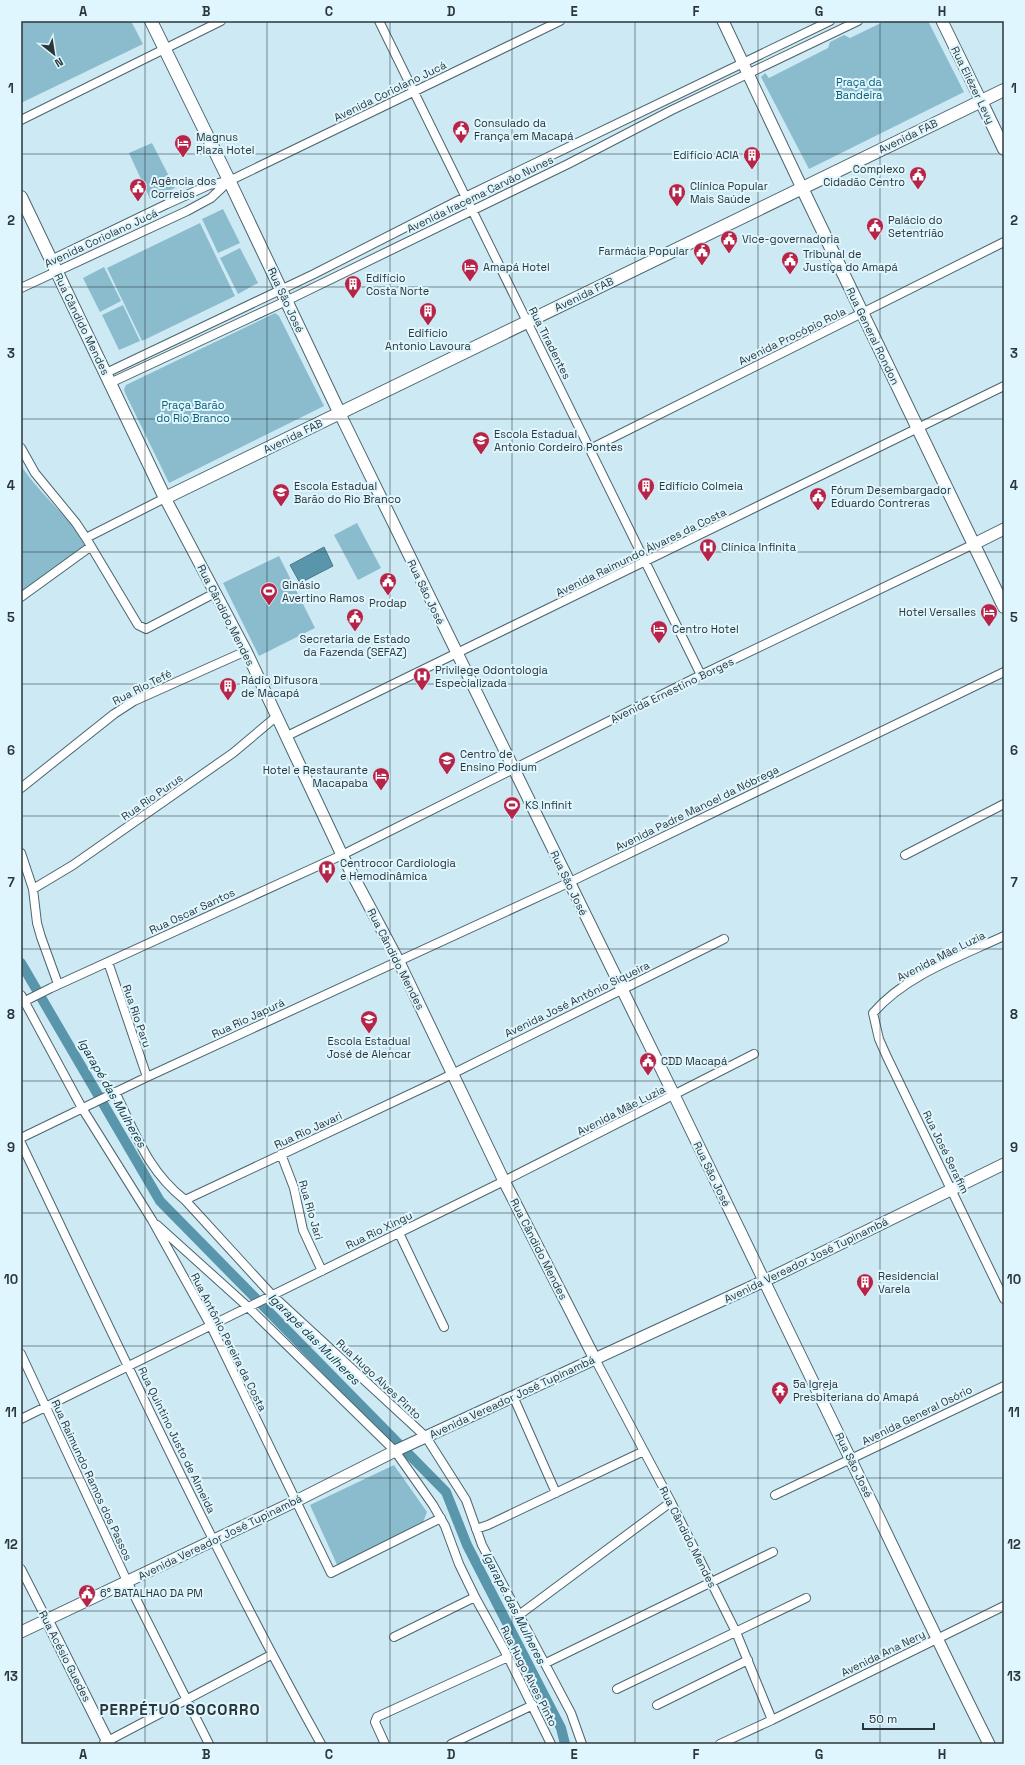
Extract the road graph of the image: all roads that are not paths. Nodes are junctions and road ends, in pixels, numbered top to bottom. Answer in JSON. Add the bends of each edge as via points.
{"nodes":[{"id":1,"x":151,"y":21,"type":"edge"},
{"id":2,"x":221,"y":21,"type":"edge"},
{"id":3,"x":379,"y":21,"type":"edge"},
{"id":4,"x":560,"y":21,"type":"edge"},
{"id":5,"x":722,"y":21,"type":"edge"},
{"id":6,"x":830,"y":21,"type":"edge"},
{"id":7,"x":942,"y":21,"type":"edge"},
{"id":8,"x":853,"y":22,"type":"edge"},
{"id":9,"x":818,"y":27,"type":"junction"},
{"id":10,"x":823,"y":38,"type":"junction"},
{"id":11,"x":165,"y":48,"type":"junction"},
{"id":12,"x":742,"y":63,"type":"junction"},
{"id":13,"x":748,"y":75,"type":"junction"},
{"id":14,"x":1004,"y":90,"type":"edge"},
{"id":15,"x":414,"y":92,"type":"junction"},
{"id":16,"x":667,"y":99,"type":"junction"},
{"id":17,"x":981,"y":101,"type":"junction"},
{"id":18,"x":672,"y":110,"type":"junction"},
{"id":19,"x":21,"y":120,"type":"edge"},
{"id":20,"x":1004,"y":149,"type":"edge"},
{"id":21,"x":229,"y":181,"type":"junction"},
{"id":22,"x":802,"y":188,"type":"junction"},
{"id":23,"x":21,"y":197,"type":"edge"},
{"id":24,"x":465,"y":197,"type":"junction"},
{"id":25,"x":472,"y":210,"type":"junction"},
{"id":26,"x":1004,"y":242,"type":"edge"},
{"id":27,"x":51,"y":260,"type":"junction"},
{"id":28,"x":57,"y":272,"type":"junction"},
{"id":29,"x":21,"y":288,"type":"edge"},
{"id":30,"x":280,"y":289,"type":"junction"},
{"id":31,"x":286,"y":301,"type":"junction"},
{"id":32,"x":862,"y":314,"type":"junction"},
{"id":33,"x":527,"y":322,"type":"junction"},
{"id":34,"x":108,"y":378,"type":"junction"},
{"id":35,"x":1004,"y":386,"type":"edge"},
{"id":36,"x":340,"y":414,"type":"junction"},
{"id":37,"x":918,"y":429,"type":"junction"},
{"id":38,"x":21,"y":448,"type":"edge"},
{"id":39,"x":590,"y":449,"type":"junction"},
{"id":40,"x":165,"y":498,"type":"junction"},
{"id":41,"x":1004,"y":529,"type":"edge"},
{"id":42,"x":86,"y":538,"type":"junction"},
{"id":43,"x":974,"y":544,"type":"junction"},
{"id":44,"x":90,"y":547,"type":"junction"},
{"id":45,"x":646,"y":562,"type":"junction"},
{"id":46,"x":215,"y":593,"type":"junction"},
{"id":47,"x":21,"y":597,"type":"edge"},
{"id":48,"x":1004,"y":607,"type":"edge"},
{"id":49,"x":246,"y":651,"type":"junction"},
{"id":50,"x":456,"y":654,"type":"junction"},
{"id":51,"x":1004,"y":672,"type":"edge"},
{"id":52,"x":700,"y":675,"type":"junction"},
{"id":53,"x":277,"y":716,"type":"junction"},
{"id":54,"x":287,"y":736,"type":"junction"},
{"id":55,"x":514,"y":768,"type":"junction"},
{"id":56,"x":21,"y":788,"type":"edge"},
{"id":57,"x":1004,"y":804,"type":"edge"},
{"id":58,"x":21,"y":853,"type":"edge"},
{"id":59,"x":342,"y":855,"type":"junction"},
{"id":60,"x":905,"y":855,"type":"dead end"},
{"id":61,"x":568,"y":883,"type":"junction"},
{"id":62,"x":33,"y":889,"type":"junction"},
{"id":63,"x":1004,"y":936,"type":"edge"},
{"id":64,"x":724,"y":939,"type":"dead end"},
{"id":65,"x":398,"y":960,"type":"junction"},
{"id":66,"x":108,"y":962,"type":"junction"},
{"id":67,"x":55,"y":986,"type":"junction"},
{"id":68,"x":622,"y":989,"type":"junction"},
{"id":69,"x":25,"y":999,"type":"edge"},
{"id":70,"x":873,"y":1013,"type":"joint"},
{"id":71,"x":754,"y":1054,"type":"dead end"},
{"id":72,"x":452,"y":1074,"type":"junction"},
{"id":73,"x":147,"y":1077,"type":"junction"},
{"id":74,"x":440,"y":1080,"type":"joint"},
{"id":75,"x":112,"y":1093,"type":"junction"},
{"id":76,"x":674,"y":1096,"type":"junction"},
{"id":77,"x":84,"y":1107,"type":"junction"},
{"id":78,"x":21,"y":1138,"type":"edge"},
{"id":79,"x":21,"y":1143,"type":"edge"},
{"id":80,"x":281,"y":1154,"type":"junction"},
{"id":81,"x":1004,"y":1164,"type":"edge"},
{"id":82,"x":501,"y":1182,"type":"junction"},
{"id":83,"x":951,"y":1189,"type":"junction"},
{"id":84,"x":185,"y":1200,"type":"junction"},
{"id":85,"x":152,"y":1220,"type":"junction"},
{"id":86,"x":399,"y":1233,"type":"junction"},
{"id":87,"x":322,"y":1271,"type":"junction"},
{"id":88,"x":764,"y":1281,"type":"junction"},
{"id":89,"x":271,"y":1296,"type":"junction"},
{"id":90,"x":1004,"y":1299,"type":"edge"},
{"id":91,"x":248,"y":1307,"type":"junction"},
{"id":92,"x":211,"y":1326,"type":"junction"},
{"id":93,"x":444,"y":1327,"type":"dead end"},
{"id":94,"x":21,"y":1354,"type":"edge"},
{"id":95,"x":595,"y":1359,"type":"junction"},
{"id":96,"x":128,"y":1367,"type":"junction"},
{"id":97,"x":1004,"y":1386,"type":"edge"},
{"id":98,"x":513,"y":1396,"type":"junction"},
{"id":99,"x":46,"y":1407,"type":"junction"},
{"id":100,"x":21,"y":1419,"type":"edge"},
{"id":101,"x":422,"y":1438,"type":"junction"},
{"id":102,"x":397,"y":1450,"type":"junction"},
{"id":103,"x":644,"y":1451,"type":"junction"},
{"id":104,"x":851,"y":1459,"type":"junction"},
{"id":105,"x":556,"y":1493,"type":"junction"},
{"id":106,"x":775,"y":1496,"type":"dead end"},
{"id":107,"x":296,"y":1501,"type":"junction"},
{"id":108,"x":671,"y":1502,"type":"junction"},
{"id":109,"x":441,"y":1518,"type":"junction"},
{"id":110,"x":476,"y":1529,"type":"junction"},
{"id":111,"x":214,"y":1540,"type":"junction"},
{"id":112,"x":773,"y":1552,"type":"dead end"},
{"id":113,"x":21,"y":1569,"type":"edge"},
{"id":114,"x":127,"y":1581,"type":"junction"},
{"id":115,"x":711,"y":1583,"type":"junction"},
{"id":116,"x":474,"y":1597,"type":"junction"},
{"id":117,"x":806,"y":1598,"type":"dead end"},
{"id":118,"x":1004,"y":1606,"type":"edge"},
{"id":119,"x":519,"y":1615,"type":"junction"},
{"id":120,"x":47,"y":1620,"type":"junction"},
{"id":121,"x":21,"y":1632,"type":"edge"},
{"id":122,"x":736,"y":1632,"type":"junction"},
{"id":123,"x":394,"y":1637,"type":"dead end"},
{"id":124,"x":936,"y":1639,"type":"junction"},
{"id":125,"x":271,"y":1654,"type":"junction"},
{"id":126,"x":508,"y":1657,"type":"junction"},
{"id":127,"x":748,"y":1660,"type":"junction"},
{"id":128,"x":546,"y":1663,"type":"junction"},
{"id":129,"x":617,"y":1689,"type":"dead end"},
{"id":130,"x":187,"y":1700,"type":"junction"},
{"id":131,"x":533,"y":1705,"type":"junction"},
{"id":132,"x":657,"y":1705,"type":"dead end"},
{"id":133,"x":772,"y":1720,"type":"junction"},
{"id":134,"x":106,"y":1743,"type":"edge"},
{"id":135,"x":209,"y":1744,"type":"edge"},
{"id":136,"x":321,"y":1744,"type":"edge"},
{"id":137,"x":385,"y":1744,"type":"edge"},
{"id":138,"x":451,"y":1744,"type":"edge"},
{"id":139,"x":551,"y":1744,"type":"edge"},
{"id":140,"x":582,"y":1744,"type":"edge"},
{"id":141,"x":720,"y":1744,"type":"edge"},
{"id":142,"x":989,"y":1744,"type":"edge"}],
"edges":[{"from":1,"to":11,"type":"main road","name":"Rua São José"},
{"from":2,"to":11,"type":"street"},
{"from":3,"to":15,"type":"street","name":"Rua Tiradentes"},
{"from":4,"to":15,"type":"street","name":"Avenida Coriolano Jucá"},
{"from":5,"to":12,"type":"street","name":"Rua General Rondon"},
{"from":6,"to":9,"type":"street","name":"Avenida Iracema Carvão Nunes"},
{"from":7,"to":17,"type":"street","name":"Rua Eliézer Levy"},
{"from":8,"to":10,"type":"street","name":"Avenida Iracema Carvão Nunes"},
{"from":9,"to":10,"type":"street"},
{"from":9,"to":12,"type":"street","name":"Avenida Iracema Carvão Nunes"},
{"from":10,"to":13,"type":"street","name":"Avenida Iracema Carvão Nunes"},
{"from":11,"to":19,"type":"street"},
{"from":11,"to":21,"type":"main road","name":"Rua São José"},
{"from":12,"to":13,"type":"street","name":"Rua General Rondon"},
{"from":12,"to":16,"type":"street","name":"Avenida Iracema Carvão Nunes"},
{"from":13,"to":18,"type":"street","name":"Avenida Iracema Carvão Nunes"},
{"from":13,"to":22,"type":"street","name":"Rua General Rondon"},
{"from":14,"to":17,"type":"main road","name":"Avenida FAB"},
{"from":15,"to":21,"type":"street","name":"Avenida Coriolano Jucá"},
{"from":15,"to":24,"type":"street","name":"Rua Tiradentes"},
{"from":16,"to":18,"type":"street"},
{"from":16,"to":24,"type":"street","name":"Avenida Iracema Carvão Nunes"},
{"from":17,"to":20,"type":"main road","name":"Rua Eliézer Levy"},
{"from":17,"to":22,"type":"main road","name":"Avenida FAB"},
{"from":18,"to":25,"type":"street","name":"Avenida Iracema Carvão Nunes"},
{"from":21,"to":27,"type":"street","name":"Avenida Coriolano Jucá","via":[[209,185],[166,204]]},
{"from":21,"to":28,"type":"street","name":"Avenida Coriolano Jucá","via":[[211,198],[187,211]]},
{"from":21,"to":30,"type":"main road","name":"Rua São José"},
{"from":22,"to":32,"type":"main road","name":"Rua General Rondon"},
{"from":22,"to":33,"type":"main road","name":"Avenida FAB"},
{"from":23,"to":27,"type":"main road","name":"Rua Cândido Mendes"},
{"from":24,"to":25,"type":"street","name":"Rua Tiradentes"},
{"from":24,"to":30,"type":"street","name":"Avenida Iracema Carvão Nunes"},
{"from":25,"to":31,"type":"street","name":"Avenida Iracema Carvão Nunes"},
{"from":25,"to":33,"type":"street","name":"Rua Tiradentes"},
{"from":26,"to":32,"type":"street","name":"Avenida Procópio Rola"},
{"from":27,"to":28,"type":"main road","name":"Rua Cândido Mendes"},
{"from":28,"to":29,"type":"street","name":"Avenida Coriolano Jucá"},
{"from":28,"to":34,"type":"main road","name":"Rua Cândido Mendes"},
{"from":30,"to":31,"type":"main road","name":"Rua São José"},
{"from":30,"to":34,"type":"street","name":"Avenida Iracema Carvão Nunes"},
{"from":31,"to":34,"type":"street","name":"Avenida Iracema Carvão Nunes"},
{"from":31,"to":36,"type":"main road","name":"Rua São José"},
{"from":32,"to":37,"type":"main road","name":"Rua General Rondon"},
{"from":32,"to":39,"type":"street","name":"Avenida Procópio Rola"},
{"from":33,"to":36,"type":"main road","name":"Avenida FAB"},
{"from":33,"to":39,"type":"street","name":"Rua Tiradentes"},
{"from":34,"to":40,"type":"main road","name":"Rua Cândido Mendes"},
{"from":35,"to":37,"type":"street","name":"Avenida Raimundo Álvares da Costa"},
{"from":36,"to":40,"type":"main road","name":"Avenida FAB"},
{"from":36,"to":50,"type":"street","name":"Rua São José"},
{"from":37,"to":43,"type":"main road","name":"Rua General Rondon"},
{"from":37,"to":45,"type":"street","name":"Avenida Raimundo Álvares da Costa"},
{"from":38,"to":42,"type":"street","via":[[39,478]]},
{"from":39,"to":45,"type":"street","name":"Rua Tiradentes"},
{"from":40,"to":42,"type":"street"},
{"from":40,"to":46,"type":"street","name":"Rua Cândido Mendes"},
{"from":41,"to":43,"type":"street","name":"Avenida Ernestino Borges"},
{"from":42,"to":44,"type":"street"},
{"from":43,"to":48,"type":"main road","name":"Rua General Rondon"},
{"from":43,"to":52,"type":"street","name":"Avenida Ernestino Borges"},
{"from":44,"to":46,"type":"street","via":[[138,625],[146,629]]},
{"from":44,"to":47,"type":"street"},
{"from":45,"to":50,"type":"street","name":"Avenida Raimundo Álvares da Costa"},
{"from":45,"to":52,"type":"street","name":"Rua Tiradentes"},
{"from":46,"to":49,"type":"street","name":"Rua Cândido Mendes"},
{"from":49,"to":53,"type":"street","name":"Rua Cândido Mendes"},
{"from":49,"to":56,"type":"street","name":"Rua Rio Tefé","via":[[134,701]]},
{"from":50,"to":54,"type":"street","name":"Avenida Raimundo Álvares da Costa"},
{"from":50,"to":55,"type":"street","name":"Rua São José"},
{"from":51,"to":61,"type":"street","name":"Avenida Padre Manoel da Nóbrega"},
{"from":52,"to":55,"type":"street","name":"Avenida Ernestino Borges"},
{"from":53,"to":54,"type":"street","name":"Rua Cândido Mendes"},
{"from":53,"to":62,"type":"street","name":"Rua Rio Purus","via":[[233,753],[73,865]]},
{"from":54,"to":59,"type":"street","name":"Rua Cândido Mendes"},
{"from":55,"to":59,"type":"street","name":"Avenida Ernestino Borges"},
{"from":55,"to":61,"type":"street","name":"Rua São José"},
{"from":57,"to":60,"type":"street"},
{"from":58,"to":62,"type":"street"},
{"from":59,"to":65,"type":"street","name":"Rua Cândido Mendes"},
{"from":59,"to":66,"type":"street","name":"Rua Oscar Santos"},
{"from":61,"to":65,"type":"street","name":"Avenida Padre Manoel da Nóbrega"},
{"from":61,"to":68,"type":"street","name":"Rua São José"},
{"from":62,"to":67,"type":"street","via":[[37,923]]},
{"from":63,"to":70,"type":"street","name":"Avenida Mãe Luzia","via":[[917,979],[894,993]]},
{"from":64,"to":68,"type":"street","name":"Avenida José Antônio Siqueira"},
{"from":65,"to":72,"type":"street","name":"Rua Cândido Mendes"},
{"from":65,"to":73,"type":"street","name":"Rua Rio Japurá"},
{"from":66,"to":67,"type":"street","name":"Rua Oscar Santos"},
{"from":66,"to":73,"type":"street","name":"Rua Rio Paru"},
{"from":67,"to":69,"type":"street","name":"Rua Oscar Santos"},
{"from":68,"to":72,"type":"street","name":"Avenida José Antônio Siqueira"},
{"from":68,"to":76,"type":"street","name":"Rua São José"},
{"from":69,"to":77,"type":"street","name":"Rua Antônio Pereira da Costa"},
{"from":70,"to":83,"type":"street","name":"Rua José Serafim","via":[[882,1045]]},
{"from":71,"to":76,"type":"street","name":"Avenida Mãe Luzia"},
{"from":72,"to":74,"type":"street","name":"Avenida José Antônio Siqueira"},
{"from":72,"to":82,"type":"street","name":"Rua Cândido Mendes"},
{"from":73,"to":75,"type":"street","name":"Rua Rio Japurá"},
{"from":74,"to":80,"type":"street","name":"Rua Rio Javari"},
{"from":75,"to":77,"type":"street","name":"Rua Rio Japurá"},
{"from":75,"to":84,"type":"street","name":"Rua Hugo Alves Pinto","via":[[148,1160],[170,1188]]},
{"from":76,"to":82,"type":"street","name":"Avenida Mãe Luzia"},
{"from":76,"to":88,"type":"street","name":"Rua São José"},
{"from":77,"to":78,"type":"street"},
{"from":77,"to":85,"type":"street","name":"Rua Antônio Pereira da Costa"},
{"from":79,"to":96,"type":"street","name":"Rua Quintino Justo de Almeida"},
{"from":80,"to":84,"type":"street","name":"Rua Rio Javari"},
{"from":80,"to":87,"type":"street","name":"Rua Rio Jari","via":[[294,1188],[303,1230]]},
{"from":81,"to":83,"type":"street","name":"Avenida Vereador José Tupinambá"},
{"from":82,"to":86,"type":"street","name":"Rua Rio Xingu"},
{"from":82,"to":95,"type":"street","name":"Rua Cândido Mendes"},
{"from":83,"to":88,"type":"street","name":"Avenida Vereador José Tupinambá"},
{"from":83,"to":90,"type":"street","name":"Rua José Serafim"},
{"from":84,"to":89,"type":"street","name":"Rua Hugo Alves Pinto"},
{"from":85,"to":91,"type":"street","name":"Rua Hugo Alves Pinto"},
{"from":85,"to":92,"type":"street","name":"Rua Antônio Pereira da Costa"},
{"from":86,"to":87,"type":"street","name":"Rua Rio Xingu"},
{"from":86,"to":93,"type":"street"},
{"from":87,"to":89,"type":"street","name":"Rua Rio Xingu"},
{"from":88,"to":95,"type":"street","name":"Avenida Vereador José Tupinambá"},
{"from":88,"to":104,"type":"street","name":"Rua São José"},
{"from":89,"to":91,"type":"street"},
{"from":89,"to":101,"type":"street","name":"Rua Hugo Alves Pinto"},
{"from":91,"to":92,"type":"street"},
{"from":91,"to":102,"type":"street","name":"Rua Hugo Alves Pinto"},
{"from":92,"to":96,"type":"street"},
{"from":92,"to":107,"type":"street","name":"Rua Antônio Pereira da Costa"},
{"from":94,"to":99,"type":"street","name":"Rua Raimundo Ramos dos Passos"},
{"from":95,"to":98,"type":"street","name":"Avenida Vereador José Tupinambá"},
{"from":95,"to":103,"type":"street","name":"Rua Cândido Mendes"},
{"from":96,"to":99,"type":"street"},
{"from":96,"to":111,"type":"street","name":"Rua Quintino Justo de Almeida"},
{"from":97,"to":104,"type":"street","name":"Avenida General Osório"},
{"from":98,"to":101,"type":"street","name":"Avenida Vereador José Tupinambá"},
{"from":98,"to":105,"type":"street"},
{"from":99,"to":100,"type":"street"},
{"from":99,"to":114,"type":"street","name":"Rua Raimundo Ramos dos Passos"},
{"from":101,"to":102,"type":"street","name":"Avenida Vereador José Tupinambá"},
{"from":101,"to":110,"type":"street","name":"Rua Hugo Alves Pinto","via":[[466,1500]]},
{"from":102,"to":107,"type":"street","name":"Avenida Vereador José Tupinambá"},
{"from":102,"to":109,"type":"street","name":"Rua Hugo Alves Pinto"},
{"from":103,"to":105,"type":"street"},
{"from":103,"to":108,"type":"street","name":"Rua Cândido Mendes"},
{"from":104,"to":106,"type":"street","name":"Avenida General Osório"},
{"from":104,"to":124,"type":"street","name":"Rua São José"},
{"from":105,"to":110,"type":"street"},
{"from":107,"to":109,"type":"street","name":"Rua Antônio Pereira da Costa","via":[[331,1573]]},
{"from":107,"to":111,"type":"street","name":"Avenida Vereador José Tupinambá"},
{"from":108,"to":115,"type":"street","name":"Rua Cândido Mendes"},
{"from":108,"to":119,"type":"street"},
{"from":109,"to":116,"type":"street","name":"Rua Hugo Alves Pinto"},
{"from":110,"to":119,"type":"street","name":"Rua Hugo Alves Pinto"},
{"from":111,"to":114,"type":"street","name":"Avenida Vereador José Tupinambá"},
{"from":111,"to":125,"type":"street","name":"Rua Quintino Justo de Almeida"},
{"from":112,"to":115,"type":"street"},
{"from":113,"to":120,"type":"street","name":"Rua Acésio Guedes"},
{"from":114,"to":120,"type":"street","name":"Avenida Vereador José Tupinambá"},
{"from":114,"to":130,"type":"street","name":"Rua Raimundo Ramos dos Passos"},
{"from":115,"to":122,"type":"street","name":"Rua Cândido Mendes"},
{"from":115,"to":128,"type":"street"},
{"from":116,"to":123,"type":"street"},
{"from":116,"to":126,"type":"street","name":"Rua Hugo Alves Pinto"},
{"from":117,"to":122,"type":"street"},
{"from":118,"to":124,"type":"street","name":"Avenida Ana Nery"},
{"from":119,"to":128,"type":"street","name":"Rua Hugo Alves Pinto"},
{"from":120,"to":121,"type":"street","name":"Avenida Vereador José Tupinambá"},
{"from":120,"to":134,"type":"street","name":"Rua Acésio Guedes"},
{"from":122,"to":127,"type":"street","name":"Rua Cândido Mendes"},
{"from":122,"to":129,"type":"street"},
{"from":124,"to":133,"type":"street","name":"Avenida Ana Nery"},
{"from":124,"to":142,"type":"street","name":"Rua São José"},
{"from":125,"to":130,"type":"street"},
{"from":125,"to":136,"type":"street","name":"Rua Quintino Justo de Almeida"},
{"from":126,"to":131,"type":"street","name":"Rua Hugo Alves Pinto"},
{"from":126,"to":137,"type":"street","via":[[377,1717],[375,1720]]},
{"from":127,"to":132,"type":"street"},
{"from":127,"to":133,"type":"street","name":"Rua Cândido Mendes"},
{"from":128,"to":140,"type":"street","name":"Rua Hugo Alves Pinto","via":[[571,1712]]},
{"from":130,"to":134,"type":"street"},
{"from":130,"to":135,"type":"street","name":"Rua Raimundo Ramos dos Passos"},
{"from":131,"to":138,"type":"street"},
{"from":131,"to":139,"type":"street","name":"Rua Hugo Alves Pinto"},
{"from":133,"to":141,"type":"street","name":"Avenida Ana Nery"}]}
